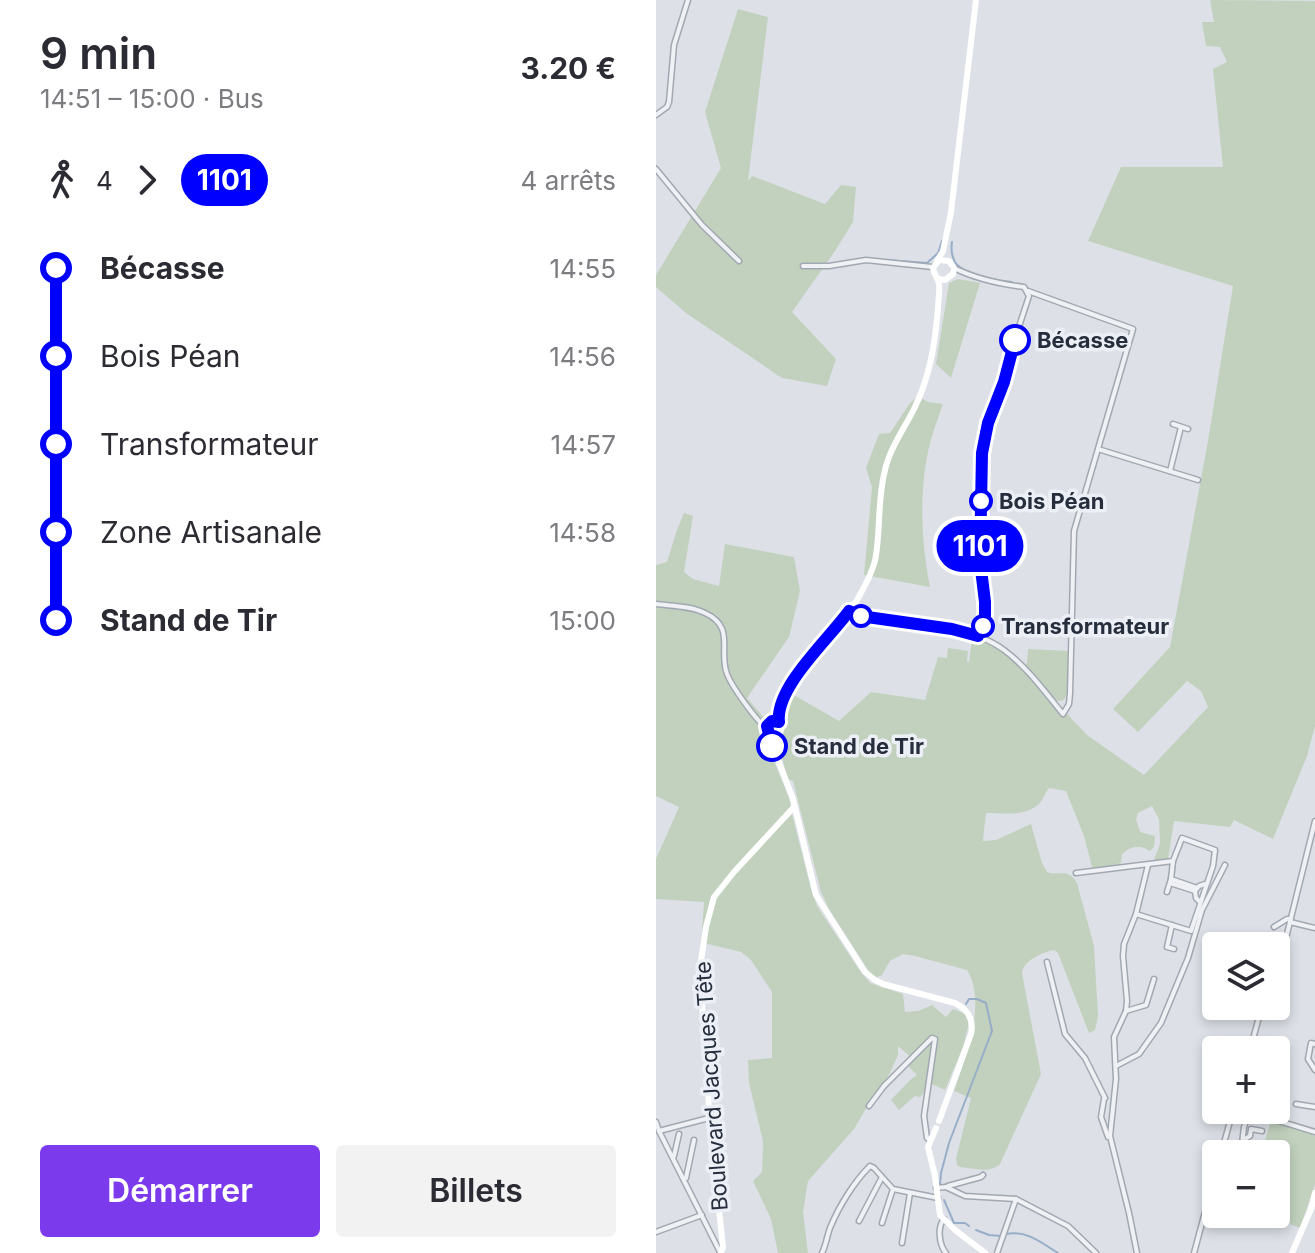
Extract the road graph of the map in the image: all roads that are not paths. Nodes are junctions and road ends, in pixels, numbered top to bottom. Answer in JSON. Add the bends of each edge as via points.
{"nodes":[{"id":1,"x":688,"y":0,"type":"edge"},
{"id":2,"x":976,"y":0,"type":"edge"},
{"id":3,"x":656,"y":115,"type":"edge"},
{"id":4,"x":656,"y":169,"type":"edge"},
{"id":5,"x":951,"y":212,"type":"junction"},
{"id":6,"x":739,"y":261,"type":"dead end"},
{"id":7,"x":935,"y":264,"type":"junction"},
{"id":8,"x":803,"y":266,"type":"dead end"},
{"id":9,"x":952,"y":268,"type":"junction"},
{"id":10,"x":942,"y":279,"type":"junction"},
{"id":11,"x":1028,"y":291,"type":"junction"},
{"id":12,"x":1173,"y":424,"type":"dead end"},
{"id":13,"x":1181,"y":427,"type":"junction"},
{"id":14,"x":1188,"y":429,"type":"dead end"},
{"id":15,"x":1098,"y":449,"type":"junction"},
{"id":16,"x":1170,"y":471,"type":"junction"},
{"id":17,"x":1198,"y":480,"type":"dead end"},
{"id":18,"x":656,"y":604,"type":"edge"},
{"id":19,"x":848,"y":610,"type":"junction"},
{"id":20,"x":978,"y":636,"type":"junction"},
{"id":21,"x":771,"y":725,"type":"junction"},
{"id":22,"x":778,"y":733,"type":"junction"},
{"id":23,"x":778,"y":760,"type":"junction"},
{"id":24,"x":794,"y":807,"type":"junction"},
{"id":25,"x":1315,"y":821,"type":"edge"},
{"id":26,"x":1173,"y":861,"type":"junction"},
{"id":27,"x":1148,"y":865,"type":"junction"},
{"id":28,"x":1225,"y":865,"type":"dead end"},
{"id":29,"x":1076,"y":873,"type":"dead end"},
{"id":30,"x":1170,"y":881,"type":"junction"},
{"id":31,"x":1206,"y":884,"type":"junction"},
{"id":32,"x":1196,"y":889,"type":"junction"},
{"id":33,"x":1167,"y":892,"type":"dead end"},
{"id":34,"x":1200,"y":902,"type":"junction"},
{"id":35,"x":1136,"y":914,"type":"junction"},
{"id":36,"x":1291,"y":921,"type":"junction"},
{"id":37,"x":1172,"y":924,"type":"junction"},
{"id":38,"x":1274,"y":927,"type":"dead end"},
{"id":39,"x":1315,"y":928,"type":"edge"},
{"id":40,"x":1287,"y":932,"type":"edge"},
{"id":41,"x":1174,"y":949,"type":"dead end"},
{"id":42,"x":1047,"y":962,"type":"dead end"},
{"id":43,"x":1154,"y":979,"type":"dead end"},
{"id":44,"x":1126,"y":1011,"type":"junction"},
{"id":45,"x":1315,"y":1044,"type":"edge"},
{"id":46,"x":1116,"y":1066,"type":"junction"},
{"id":47,"x":1315,"y":1070,"type":"edge"},
{"id":48,"x":1105,"y":1098,"type":"junction"},
{"id":49,"x":1114,"y":1098,"type":"junction"},
{"id":50,"x":1296,"y":1104,"type":"dead end"},
{"id":51,"x":869,"y":1106,"type":"dead end"},
{"id":52,"x":1315,"y":1107,"type":"edge"},
{"id":53,"x":709,"y":1118,"type":"junction"},
{"id":54,"x":656,"y":1123,"type":"edge"},
{"id":55,"x":1290,"y":1123,"type":"edge"},
{"id":56,"x":1246,"y":1124,"type":"edge"},
{"id":57,"x":659,"y":1131,"type":"junction"},
{"id":58,"x":1262,"y":1131,"type":"dead end"},
{"id":59,"x":1315,"y":1132,"type":"edge"},
{"id":60,"x":679,"y":1134,"type":"dead end"},
{"id":61,"x":694,"y":1140,"type":"dead end"},
{"id":62,"x":1243,"y":1140,"type":"joint"},
{"id":63,"x":930,"y":1141,"type":"junction"},
{"id":64,"x":1111,"y":1142,"type":"junction"},
{"id":65,"x":674,"y":1158,"type":"junction"},
{"id":66,"x":983,"y":1175,"type":"dead end"},
{"id":67,"x":882,"y":1177,"type":"junction"},
{"id":68,"x":685,"y":1181,"type":"junction"},
{"id":69,"x":936,"y":1186,"type":"junction"},
{"id":70,"x":946,"y":1187,"type":"junction"},
{"id":71,"x":893,"y":1189,"type":"junction"},
{"id":72,"x":910,"y":1193,"type":"junction"},
{"id":73,"x":1315,"y":1193,"type":"edge"},
{"id":74,"x":938,"y":1198,"type":"junction"},
{"id":75,"x":1016,"y":1199,"type":"junction"},
{"id":76,"x":702,"y":1215,"type":"junction"},
{"id":77,"x":944,"y":1219,"type":"junction"},
{"id":78,"x":859,"y":1221,"type":"dead end"},
{"id":79,"x":882,"y":1223,"type":"dead end"},
{"id":80,"x":1202,"y":1223,"type":"edge"},
{"id":81,"x":656,"y":1232,"type":"edge"},
{"id":82,"x":902,"y":1243,"type":"dead end"},
{"id":83,"x":721,"y":1253,"type":"edge"},
{"id":84,"x":822,"y":1253,"type":"edge"},
{"id":85,"x":946,"y":1253,"type":"edge"},
{"id":86,"x":985,"y":1253,"type":"edge"},
{"id":87,"x":997,"y":1253,"type":"edge"},
{"id":88,"x":1096,"y":1253,"type":"edge"},
{"id":89,"x":1137,"y":1253,"type":"edge"},
{"id":90,"x":1194,"y":1253,"type":"edge"},
{"id":91,"x":1292,"y":1253,"type":"edge"}],
"edges":[{"from":1,"to":3,"type":"street","via":[[674,45],[669,102]]},
{"from":2,"to":5,"type":"main road"},
{"from":4,"to":6,"type":"street"},
{"from":5,"to":7,"type":"main road"},
{"from":5,"to":9,"type":"main road"},
{"from":7,"to":8,"type":"street","via":[[866,260]]},
{"from":7,"to":9,"type":"main road","via":[[944,259]]},
{"from":7,"to":10,"type":"main road","via":[[934,274]]},
{"from":9,"to":10,"type":"main road"},
{"from":9,"to":11,"type":"street"},
{"from":10,"to":19,"type":"main road","via":[[925,384],[885,469],[877,546]]},
{"from":11,"to":15,"type":"street","via":[[1133,329]]},
{"from":11,"to":20,"type":"street","via":[[983,445],[980,551],[985,616]]},
{"from":12,"to":13,"type":"street"},
{"from":13,"to":14,"type":"street"},
{"from":13,"to":16,"type":"street"},
{"from":15,"to":16,"type":"street"},
{"from":15,"to":20,"type":"street","via":[[1074,531],[1070,700],[1063,714],[1023,667]]},
{"from":16,"to":17,"type":"street"},
{"from":18,"to":21,"type":"street","via":[[698,610],[715,620],[725,637],[729,678],[757,718]]},
{"from":19,"to":20,"type":"street"},
{"from":19,"to":21,"type":"main road","via":[[790,685]]},
{"from":21,"to":22,"type":"main road","via":[[772,734]]},
{"from":21,"to":22,"type":"main road","via":[[782,727]]},
{"from":21,"to":23,"type":"main road"},
{"from":22,"to":23,"type":"main road"},
{"from":23,"to":24,"type":"main road"},
{"from":24,"to":53,"type":"main road","name":"Boulevard Jacques Tête","via":[[711,902],[699,974]]},
{"from":24,"to":63,"type":"main road","via":[[820,904],[869,977],[964,1008],[971,1017],[971,1034]]},
{"from":25,"to":36,"type":"street"},
{"from":26,"to":27,"type":"street"},
{"from":26,"to":30,"type":"street"},
{"from":26,"to":31,"type":"street","via":[[1182,838],[1215,850]]},
{"from":27,"to":29,"type":"street"},
{"from":27,"to":35,"type":"street"},
{"from":28,"to":46,"type":"street","via":[[1202,910],[1161,1023],[1139,1054]]},
{"from":30,"to":32,"type":"street"},
{"from":30,"to":33,"type":"street"},
{"from":31,"to":32,"type":"street"},
{"from":31,"to":34,"type":"street"},
{"from":32,"to":34,"type":"street"},
{"from":34,"to":37,"type":"street","via":[[1191,931]]},
{"from":35,"to":37,"type":"street"},
{"from":35,"to":44,"type":"street","via":[[1124,944]]},
{"from":36,"to":38,"type":"street"},
{"from":36,"to":39,"type":"street"},
{"from":36,"to":40,"type":"street"},
{"from":37,"to":41,"type":"street","via":[[1167,947]]},
{"from":42,"to":48,"type":"street","via":[[1065,1034],[1085,1058]]},
{"from":43,"to":44,"type":"street","via":[[1146,1005]]},
{"from":44,"to":46,"type":"street","via":[[1114,1037]]},
{"from":45,"to":47,"type":"street","via":[[1311,1043],[1308,1059]]},
{"from":46,"to":49,"type":"street"},
{"from":48,"to":49,"type":"street"},
{"from":48,"to":64,"type":"street","via":[[1101,1117]]},
{"from":49,"to":64,"type":"street"},
{"from":50,"to":52,"type":"street"},
{"from":51,"to":63,"type":"street","via":[[935,1039],[924,1116]]},
{"from":53,"to":57,"type":"street"},
{"from":53,"to":83,"type":"main road","name":"Boulevard Jacques Tête"},
{"from":54,"to":57,"type":"street"},
{"from":55,"to":59,"type":"street"},
{"from":56,"to":62,"type":"street"},
{"from":57,"to":65,"type":"street"},
{"from":58,"to":62,"type":"street","via":[[1251,1129]]},
{"from":60,"to":65,"type":"street"},
{"from":61,"to":68,"type":"street"},
{"from":63,"to":69,"type":"main road"},
{"from":64,"to":89,"type":"street"},
{"from":65,"to":68,"type":"street"},
{"from":66,"to":70,"type":"street"},
{"from":67,"to":71,"type":"street"},
{"from":67,"to":78,"type":"street"},
{"from":67,"to":84,"type":"street","via":[[870,1166],[857,1181]]},
{"from":68,"to":76,"type":"street"},
{"from":69,"to":70,"type":"street"},
{"from":69,"to":74,"type":"main road"},
{"from":70,"to":75,"type":"street","via":[[965,1196]]},
{"from":71,"to":72,"type":"street"},
{"from":71,"to":79,"type":"street"},
{"from":72,"to":74,"type":"street"},
{"from":72,"to":82,"type":"street"},
{"from":73,"to":91,"type":"main road"},
{"from":74,"to":77,"type":"main road"},
{"from":75,"to":87,"type":"street"},
{"from":75,"to":88,"type":"street","via":[[1068,1226]]},
{"from":76,"to":81,"type":"street"},
{"from":76,"to":83,"type":"street"},
{"from":77,"to":85,"type":"street","via":[[941,1246]]},
{"from":77,"to":86,"type":"main road"},
{"from":80,"to":90,"type":"street"}]}
